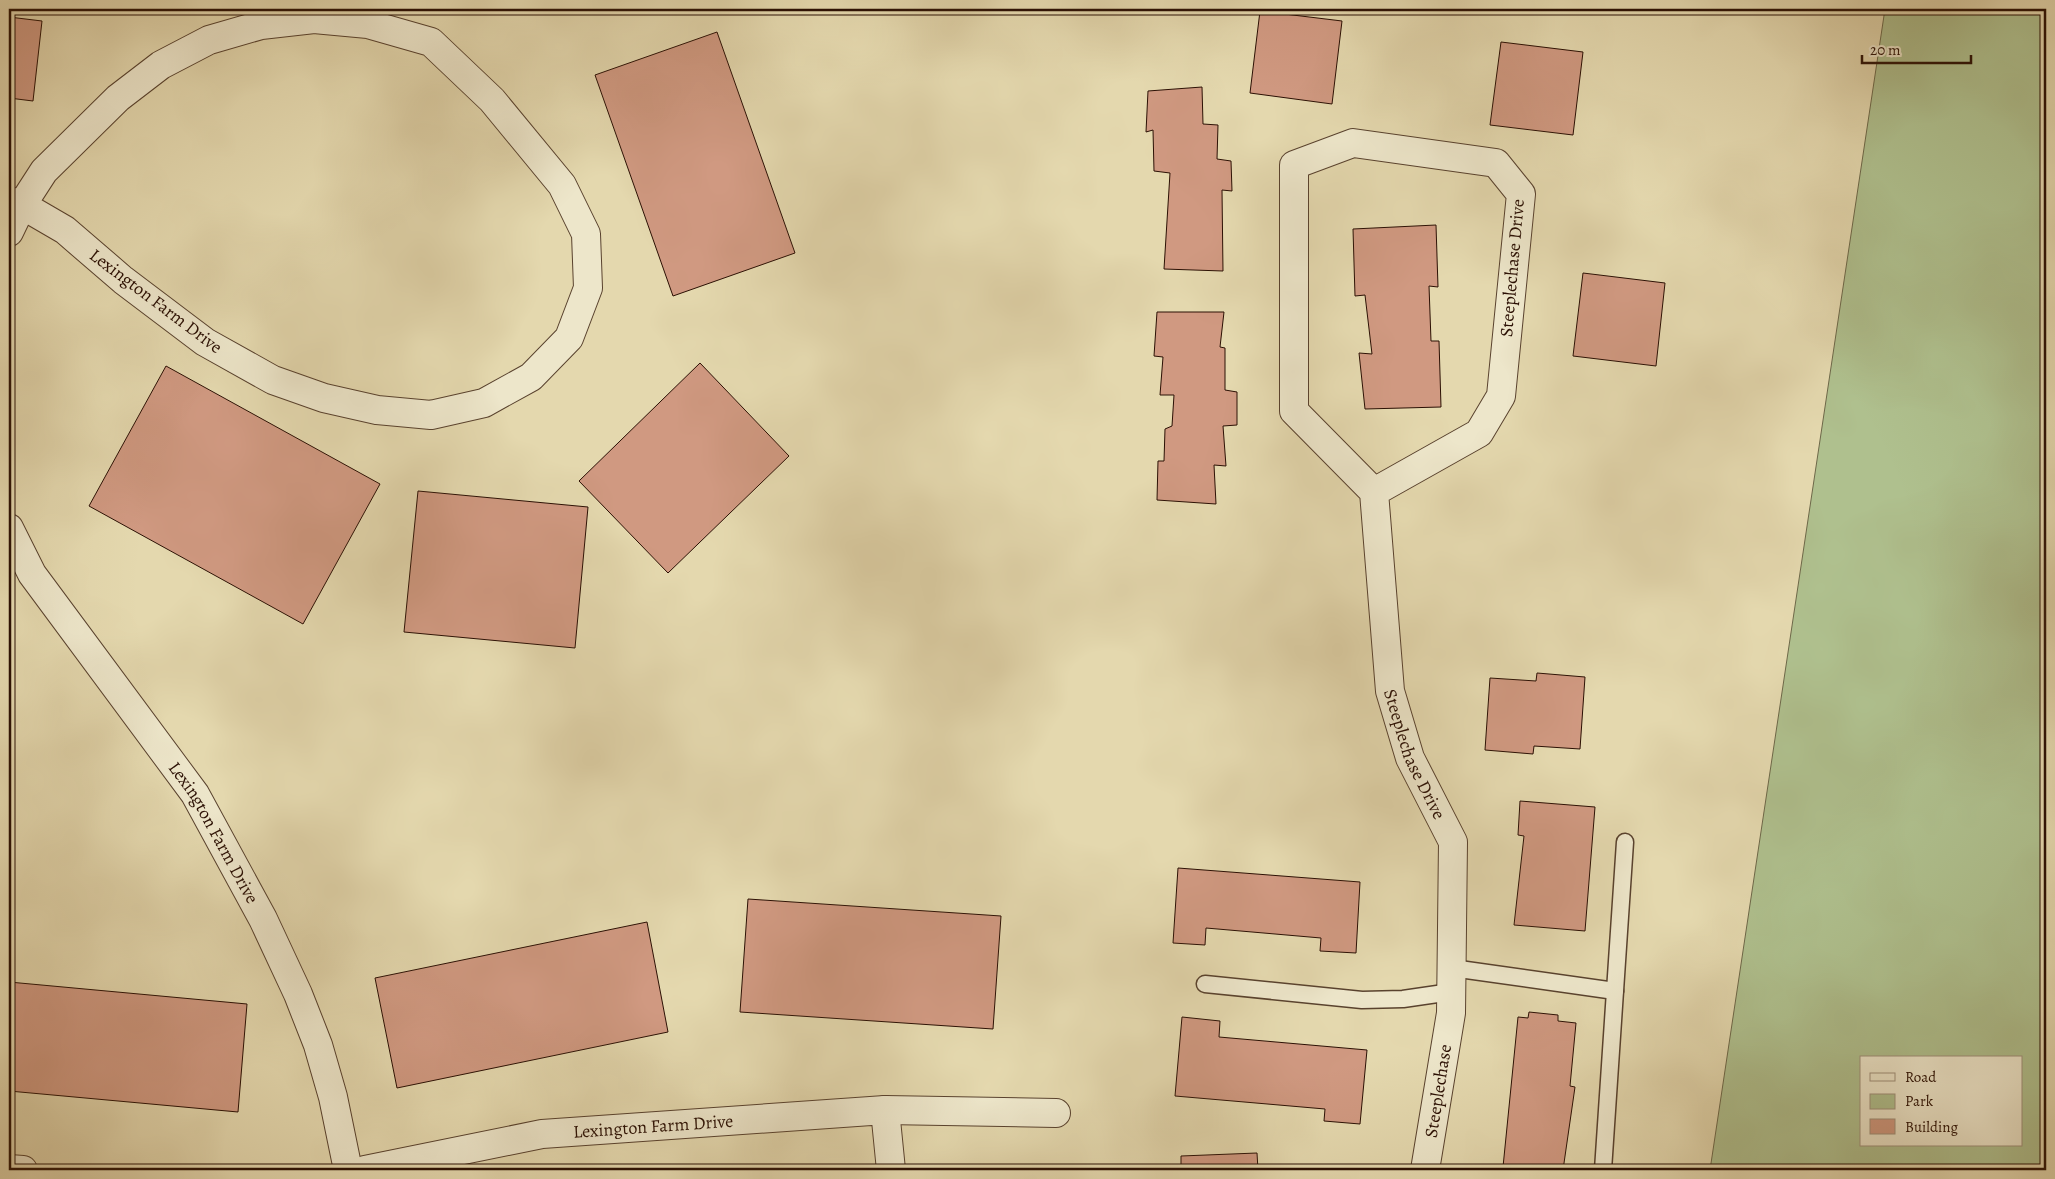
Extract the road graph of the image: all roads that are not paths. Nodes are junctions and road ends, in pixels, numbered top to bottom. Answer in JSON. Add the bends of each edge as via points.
{"nodes":[{"id":1,"x":16,"y":203,"type":"edge"},
{"id":2,"x":9,"y":232,"type":"edge"},
{"id":3,"x":1374,"y":492,"type":"junction"},
{"id":4,"x":9,"y":528,"type":"edge"},
{"id":5,"x":1625,"y":842,"type":"dead end"},
{"id":6,"x":1205,"y":984,"type":"dead end"},
{"id":7,"x":1452,"y":991,"type":"junction"},
{"id":8,"x":1615,"y":991,"type":"junction"},
{"id":9,"x":885,"y":1110,"type":"junction"},
{"id":10,"x":1056,"y":1113,"type":"dead end"},
{"id":11,"x":9,"y":1169,"type":"edge"},
{"id":12,"x":23,"y":1170,"type":"edge"},
{"id":13,"x":348,"y":1170,"type":"edge"},
{"id":14,"x":365,"y":1170,"type":"edge"},
{"id":15,"x":891,"y":1170,"type":"edge"},
{"id":16,"x":1426,"y":1170,"type":"edge"},
{"id":17,"x":1603,"y":1170,"type":"edge"}],
"edges":[{"from":1,"to":1,"type":"street","name":"Lexington Farm Drive","via":[[118,98],[160,65],[208,40],[261,24],[314,19],[368,24],[430,42],[492,100],[562,185],[586,234],[588,288],[569,338],[531,376],[484,403],[431,415],[377,410],[324,398],[273,380],[205,342],[123,280],[65,230]]},
{"from":1,"to":2,"type":"street","name":"Lexington Farm Drive"},
{"from":3,"to":3,"type":"street","name":"Steeplechase Drive","via":[[1294,411],[1294,164],[1353,143],[1496,163],[1521,194],[1501,396],[1479,433]]},
{"from":3,"to":7,"type":"street","name":"Steeplechase Drive","via":[[1390,691],[1410,758],[1453,842]]},
{"from":4,"to":13,"type":"street","name":"Lexington Farm Drive","via":[[32,574],[195,794],[263,919],[318,1045]]},
{"from":5,"to":8,"type":"lane"},
{"from":6,"to":7,"type":"lane","via":[[1362,1000],[1403,999]]},
{"from":7,"to":8,"type":"lane"},
{"from":7,"to":16,"type":"street","name":"Steeplechase"},
{"from":8,"to":17,"type":"lane"},
{"from":9,"to":10,"type":"street","name":"Lexington Farm Drive"},
{"from":9,"to":14,"type":"street","name":"Lexington Farm Drive","via":[[542,1134]]},
{"from":9,"to":15,"type":"street"},
{"from":11,"to":12,"type":"street"}]}
